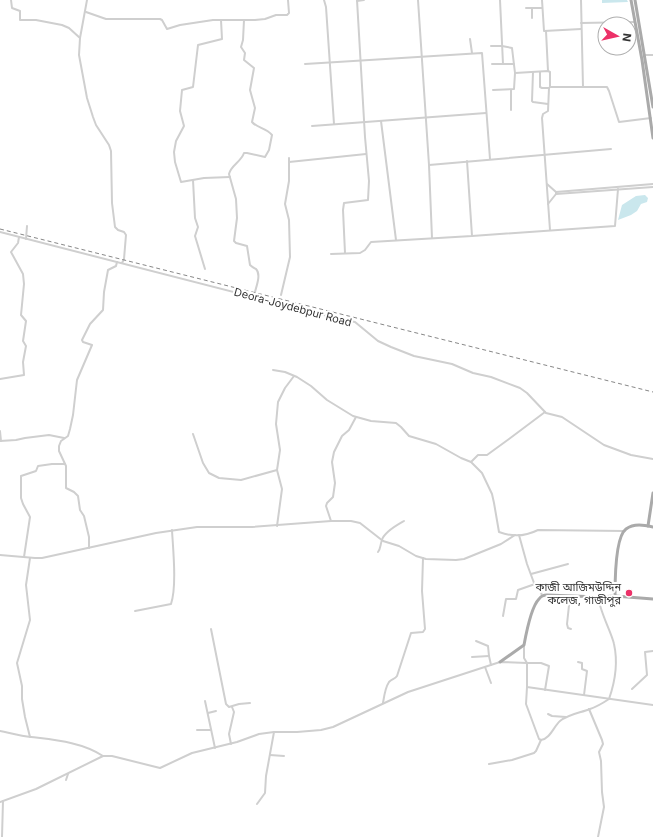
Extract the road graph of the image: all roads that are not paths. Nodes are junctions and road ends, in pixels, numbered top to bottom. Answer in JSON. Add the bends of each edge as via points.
{"nodes":[{"id":1,"x":11,"y":0,"type":"edge"},
{"id":2,"x":87,"y":0,"type":"edge"},
{"id":3,"x":288,"y":0,"type":"edge"},
{"id":4,"x":324,"y":0,"type":"edge"},
{"id":5,"x":357,"y":0,"type":"edge"},
{"id":6,"x":364,"y":0,"type":"edge"},
{"id":7,"x":418,"y":0,"type":"edge"},
{"id":8,"x":500,"y":0,"type":"edge"},
{"id":9,"x":542,"y":0,"type":"edge"},
{"id":10,"x":580,"y":0,"type":"edge"},
{"id":11,"x":633,"y":0,"type":"edge"},
{"id":12,"x":526,"y":8,"type":"dead end"},
{"id":13,"x":532,"y":8,"type":"junction"},
{"id":14,"x":542,"y":8,"type":"junction"},
{"id":15,"x":86,"y":12,"type":"junction"},
{"id":16,"x":634,"y":16,"type":"edge"},
{"id":17,"x":532,"y":18,"type":"dead end"},
{"id":18,"x":221,"y":20,"type":"junction"},
{"id":19,"x":244,"y":20,"type":"junction"},
{"id":20,"x":581,"y":23,"type":"junction"},
{"id":21,"x":597,"y":23,"type":"edge"},
{"id":22,"x":581,"y":30,"type":"junction"},
{"id":23,"x":546,"y":31,"type":"junction"},
{"id":24,"x":637,"y":34,"type":"edge"},
{"id":25,"x":80,"y":38,"type":"junction"},
{"id":26,"x":470,"y":39,"type":"dead end"},
{"id":27,"x":491,"y":46,"type":"dead end"},
{"id":28,"x":502,"y":46,"type":"junction"},
{"id":29,"x":472,"y":53,"type":"junction"},
{"id":30,"x":645,"y":55,"type":"junction"},
{"id":31,"x":653,"y":55,"type":"edge"},
{"id":32,"x":422,"y":56,"type":"junction"},
{"id":33,"x":360,"y":60,"type":"junction"},
{"id":34,"x":330,"y":62,"type":"junction"},
{"id":35,"x":305,"y":64,"type":"dead end"},
{"id":36,"x":492,"y":64,"type":"dead end"},
{"id":37,"x":503,"y":64,"type":"junction"},
{"id":38,"x":514,"y":64,"type":"junction"},
{"id":39,"x":540,"y":71,"type":"junction"},
{"id":40,"x":548,"y":71,"type":"junction"},
{"id":41,"x":533,"y":72,"type":"junction"},
{"id":42,"x":516,"y":73,"type":"junction"},
{"id":43,"x":550,"y":87,"type":"junction"},
{"id":44,"x":583,"y":87,"type":"junction"},
{"id":45,"x":493,"y":90,"type":"dead end"},
{"id":46,"x":511,"y":90,"type":"junction"},
{"id":47,"x":548,"y":104,"type":"junction"},
{"id":48,"x":653,"y":107,"type":"edge"},
{"id":49,"x":511,"y":110,"type":"dead end"},
{"id":50,"x":486,"y":113,"type":"junction"},
{"id":51,"x":426,"y":117,"type":"junction"},
{"id":52,"x":651,"y":118,"type":"junction"},
{"id":53,"x":381,"y":121,"type":"junction"},
{"id":54,"x":364,"y":122,"type":"junction"},
{"id":55,"x":334,"y":124,"type":"junction"},
{"id":56,"x":653,"y":124,"type":"edge"},
{"id":57,"x":312,"y":126,"type":"dead end"},
{"id":58,"x":653,"y":138,"type":"edge"},
{"id":59,"x":611,"y":149,"type":"dead end"},
{"id":60,"x":366,"y":154,"type":"junction"},
{"id":61,"x":544,"y":155,"type":"junction"},
{"id":62,"x":289,"y":158,"type":"dead end"},
{"id":63,"x":490,"y":159,"type":"junction"},
{"id":64,"x":467,"y":161,"type":"junction"},
{"id":65,"x":289,"y":162,"type":"junction"},
{"id":66,"x":429,"y":165,"type":"junction"},
{"id":67,"x":230,"y":177,"type":"junction"},
{"id":68,"x":193,"y":180,"type":"junction"},
{"id":69,"x":547,"y":184,"type":"junction"},
{"id":70,"x":653,"y":186,"type":"edge"},
{"id":71,"x":618,"y":189,"type":"junction"},
{"id":72,"x":556,"y":193,"type":"junction"},
{"id":73,"x":548,"y":204,"type":"junction"},
{"id":74,"x":27,"y":226,"type":"dead end"},
{"id":75,"x":550,"y":230,"type":"junction"},
{"id":76,"x":0,"y":232,"type":"edge"},
{"id":77,"x":472,"y":236,"type":"junction"},
{"id":78,"x":19,"y":237,"type":"junction"},
{"id":79,"x":432,"y":238,"type":"junction"},
{"id":80,"x":26,"y":239,"type":"junction"},
{"id":81,"x":396,"y":240,"type":"junction"},
{"id":82,"x":345,"y":253,"type":"junction"},
{"id":83,"x":331,"y":254,"type":"dead end"},
{"id":84,"x":117,"y":262,"type":"junction"},
{"id":85,"x":122,"y":263,"type":"junction"},
{"id":86,"x":205,"y":269,"type":"dead end"},
{"id":87,"x":281,"y":295,"type":"dead end"},
{"id":88,"x":254,"y":296,"type":"junction"},
{"id":89,"x":273,"y":370,"type":"dead end"},
{"id":90,"x":294,"y":376,"type":"junction"},
{"id":91,"x":0,"y":379,"type":"edge"},
{"id":92,"x":545,"y":412,"type":"junction"},
{"id":93,"x":356,"y":417,"type":"junction"},
{"id":94,"x":0,"y":431,"type":"edge"},
{"id":95,"x":193,"y":434,"type":"dead end"},
{"id":96,"x":64,"y":438,"type":"junction"},
{"id":97,"x":0,"y":441,"type":"edge"},
{"id":98,"x":653,"y":459,"type":"edge"},
{"id":99,"x":471,"y":462,"type":"junction"},
{"id":100,"x":66,"y":464,"type":"junction"},
{"id":101,"x":277,"y":470,"type":"junction"},
{"id":102,"x":653,"y":493,"type":"edge"},
{"id":103,"x":331,"y":521,"type":"junction"},
{"id":104,"x":404,"y":521,"type":"dead end"},
{"id":105,"x":277,"y":526,"type":"junction"},
{"id":106,"x":648,"y":526,"type":"junction"},
{"id":107,"x":653,"y":527,"type":"edge"},
{"id":108,"x":172,"y":530,"type":"junction"},
{"id":109,"x":624,"y":531,"type":"junction"},
{"id":110,"x":515,"y":535,"type":"junction"},
{"id":111,"x":519,"y":535,"type":"junction"},
{"id":112,"x":382,"y":539,"type":"junction"},
{"id":113,"x":89,"y":548,"type":"junction"},
{"id":114,"x":378,"y":552,"type":"dead end"},
{"id":115,"x":0,"y":554,"type":"edge"},
{"id":116,"x":24,"y":557,"type":"junction"},
{"id":117,"x":31,"y":558,"type":"junction"},
{"id":118,"x":423,"y":558,"type":"junction"},
{"id":119,"x":568,"y":564,"type":"dead end"},
{"id":120,"x":531,"y":574,"type":"junction"},
{"id":121,"x":536,"y":584,"type":"junction"},
{"id":122,"x":542,"y":596,"type":"junction"},
{"id":123,"x":570,"y":596,"type":"junction"},
{"id":124,"x":615,"y":596,"type":"junction"},
{"id":125,"x":600,"y":598,"type":"junction"},
{"id":126,"x":653,"y":599,"type":"edge"},
{"id":127,"x":135,"y":611,"type":"dead end"},
{"id":128,"x":503,"y":616,"type":"dead end"},
{"id":129,"x":211,"y":629,"type":"dead end"},
{"id":130,"x":571,"y":629,"type":"dead end"},
{"id":131,"x":476,"y":641,"type":"dead end"},
{"id":132,"x":524,"y":645,"type":"junction"},
{"id":133,"x":653,"y":651,"type":"edge"},
{"id":134,"x":489,"y":656,"type":"junction"},
{"id":135,"x":472,"y":657,"type":"dead end"},
{"id":136,"x":500,"y":662,"type":"junction"},
{"id":137,"x":578,"y":662,"type":"dead end"},
{"id":138,"x":527,"y":663,"type":"junction"},
{"id":139,"x":491,"y":665,"type":"junction"},
{"id":140,"x":486,"y":667,"type":"junction"},
{"id":141,"x":491,"y":682,"type":"dead end"},
{"id":142,"x":527,"y":687,"type":"junction"},
{"id":143,"x":632,"y":689,"type":"dead end"},
{"id":144,"x":545,"y":690,"type":"junction"},
{"id":145,"x":584,"y":695,"type":"junction"},
{"id":146,"x":609,"y":699,"type":"junction"},
{"id":147,"x":205,"y":701,"type":"dead end"},
{"id":148,"x":250,"y":703,"type":"dead end"},
{"id":149,"x":382,"y":703,"type":"junction"},
{"id":150,"x":653,"y":705,"type":"edge"},
{"id":151,"x":232,"y":707,"type":"junction"},
{"id":152,"x":590,"y":710,"type":"junction"},
{"id":153,"x":216,"y":711,"type":"dead end"},
{"id":154,"x":208,"y":713,"type":"junction"},
{"id":155,"x":548,"y":714,"type":"dead end"},
{"id":156,"x":567,"y":717,"type":"junction"},
{"id":157,"x":197,"y":730,"type":"dead end"},
{"id":158,"x":211,"y":730,"type":"junction"},
{"id":159,"x":0,"y":731,"type":"edge"},
{"id":160,"x":274,"y":732,"type":"junction"},
{"id":161,"x":30,"y":737,"type":"junction"},
{"id":162,"x":541,"y":740,"type":"junction"},
{"id":163,"x":231,"y":744,"type":"junction"},
{"id":164,"x":215,"y":748,"type":"junction"},
{"id":165,"x":270,"y":755,"type":"junction"},
{"id":166,"x":103,"y":756,"type":"junction"},
{"id":167,"x":284,"y":756,"type":"dead end"},
{"id":168,"x":489,"y":764,"type":"dead end"},
{"id":169,"x":68,"y":773,"type":"junction"},
{"id":170,"x":66,"y":780,"type":"dead end"},
{"id":171,"x":1,"y":802,"type":"edge"},
{"id":172,"x":257,"y":804,"type":"dead end"},
{"id":173,"x":2,"y":837,"type":"edge"},
{"id":174,"x":598,"y":837,"type":"edge"}],
"edges":[{"from":1,"to":25,"type":"street","via":[[12,8],[20,12],[20,20],[63,25]]},
{"from":2,"to":15,"type":"street"},
{"from":3,"to":19,"type":"street","via":[[288,15],[276,14],[265,19]]},
{"from":4,"to":34,"type":"street"},
{"from":5,"to":6,"type":"street"},
{"from":5,"to":33,"type":"street"},
{"from":7,"to":32,"type":"street"},
{"from":8,"to":28,"type":"street"},
{"from":9,"to":14,"type":"street"},
{"from":10,"to":20,"type":"street"},
{"from":11,"to":16,"type":"main road"},
{"from":11,"to":30,"type":"main road"},
{"from":11,"to":56,"type":"main road"},
{"from":12,"to":13,"type":"street"},
{"from":13,"to":14,"type":"street"},
{"from":13,"to":17,"type":"street"},
{"from":14,"to":23,"type":"street","via":[[543,29]]},
{"from":15,"to":18,"type":"street","via":[[106,19],[160,19],[167,29]]},
{"from":15,"to":25,"type":"street"},
{"from":18,"to":19,"type":"street"},
{"from":18,"to":68,"type":"street","via":[[222,39],[198,45],[193,87],[183,90],[181,97],[180,111],[184,126],[175,145],[175,162],[181,182]]},
{"from":19,"to":67,"type":"street","via":[[241,47],[245,52],[244,60],[254,68],[250,90],[255,108],[252,122],[267,129],[272,136],[265,157],[244,153],[242,159],[230,170]]},
{"from":20,"to":21,"type":"street"},
{"from":20,"to":22,"type":"street"},
{"from":22,"to":23,"type":"street"},
{"from":22,"to":44,"type":"street"},
{"from":23,"to":40,"type":"street"},
{"from":24,"to":52,"type":"main road"},
{"from":25,"to":85,"type":"street","via":[[79,55],[87,98],[96,125],[111,151],[112,203],[116,227],[126,235]]},
{"from":26,"to":29,"type":"street"},
{"from":27,"to":28,"type":"street"},
{"from":28,"to":37,"type":"street"},
{"from":28,"to":38,"type":"street","via":[[512,48]]},
{"from":29,"to":32,"type":"street"},
{"from":29,"to":50,"type":"street","via":[[482,53]]},
{"from":30,"to":31,"type":"street"},
{"from":30,"to":48,"type":"main road"},
{"from":32,"to":33,"type":"street"},
{"from":32,"to":51,"type":"street"},
{"from":33,"to":34,"type":"street"},
{"from":33,"to":54,"type":"street"},
{"from":34,"to":35,"type":"street"},
{"from":34,"to":55,"type":"street"},
{"from":36,"to":37,"type":"street"},
{"from":37,"to":38,"type":"street"},
{"from":38,"to":42,"type":"street"},
{"from":39,"to":40,"type":"street"},
{"from":39,"to":41,"type":"street"},
{"from":39,"to":43,"type":"street","via":[[540,87]]},
{"from":40,"to":43,"type":"street"},
{"from":41,"to":42,"type":"street"},
{"from":41,"to":47,"type":"street","via":[[532,101]]},
{"from":42,"to":46,"type":"street","via":[[515,88]]},
{"from":43,"to":44,"type":"street"},
{"from":43,"to":47,"type":"street"},
{"from":44,"to":52,"type":"street","via":[[608,88],[619,122]]},
{"from":45,"to":46,"type":"street"},
{"from":46,"to":49,"type":"street"},
{"from":47,"to":61,"type":"street","via":[[548,111],[542,118]]},
{"from":50,"to":51,"type":"street"},
{"from":50,"to":63,"type":"street"},
{"from":51,"to":53,"type":"street"},
{"from":51,"to":66,"type":"street"},
{"from":52,"to":58,"type":"main road"},
{"from":53,"to":54,"type":"street"},
{"from":53,"to":81,"type":"street"},
{"from":54,"to":55,"type":"street"},
{"from":54,"to":60,"type":"street"},
{"from":55,"to":57,"type":"street"},
{"from":59,"to":61,"type":"street"},
{"from":60,"to":65,"type":"street"},
{"from":60,"to":82,"type":"street","via":[[368,200],[344,203]]},
{"from":61,"to":63,"type":"street"},
{"from":61,"to":69,"type":"street"},
{"from":62,"to":65,"type":"street"},
{"from":63,"to":64,"type":"street"},
{"from":64,"to":66,"type":"street"},
{"from":64,"to":77,"type":"street"},
{"from":65,"to":87,"type":"street","via":[[285,204],[289,220],[290,258]]},
{"from":66,"to":79,"type":"street"},
{"from":67,"to":68,"type":"street"},
{"from":67,"to":88,"type":"street","via":[[236,199],[234,241],[247,246],[250,265],[258,273]]},
{"from":68,"to":86,"type":"street","via":[[198,228],[195,236]]},
{"from":69,"to":72,"type":"street"},
{"from":69,"to":73,"type":"street"},
{"from":70,"to":71,"type":"street"},
{"from":70,"to":72,"type":"street"},
{"from":71,"to":72,"type":"street"},
{"from":71,"to":75,"type":"street","via":[[615,226]]},
{"from":72,"to":73,"type":"street"},
{"from":73,"to":75,"type":"street"},
{"from":74,"to":80,"type":"street"},
{"from":75,"to":77,"type":"street"},
{"from":76,"to":78,"type":"street","name":"Deora-Joydebpur Road"},
{"from":77,"to":79,"type":"street"},
{"from":78,"to":80,"type":"street","name":"Deora-Joydebpur Road"},
{"from":78,"to":91,"type":"street","via":[[11,252],[22,272],[24,284],[21,315],[26,321],[23,341],[26,346],[24,375]]},
{"from":79,"to":81,"type":"street"},
{"from":80,"to":84,"type":"street","name":"Deora-Joydebpur Road"},
{"from":81,"to":82,"type":"street","via":[[371,242],[360,253]]},
{"from":82,"to":83,"type":"street"},
{"from":84,"to":85,"type":"street","name":"Deora-Joydebpur Road"},
{"from":84,"to":96,"type":"street","via":[[116,266],[108,270],[103,310],[90,324],[82,340],[92,345],[77,380],[70,429],[68,436]]},
{"from":85,"to":88,"type":"street","name":"Deora-Joydebpur Road"},
{"from":88,"to":92,"type":"street","name":"Deora-Joydebpur Road","via":[[353,321],[378,341],[391,347],[414,356],[452,364],[522,389]]},
{"from":89,"to":90,"type":"street"},
{"from":90,"to":93,"type":"street"},
{"from":90,"to":101,"type":"street","via":[[278,402],[276,424],[280,450]]},
{"from":92,"to":98,"type":"street","name":"Deora-Joydebpur Road","via":[[562,417],[613,449]]},
{"from":92,"to":99,"type":"street","via":[[486,455],[478,455]]},
{"from":93,"to":99,"type":"street","via":[[396,423],[409,436],[436,444]]},
{"from":93,"to":103,"type":"street","via":[[334,452],[333,497],[326,506]]},
{"from":94,"to":97,"type":"street"},
{"from":95,"to":101,"type":"street","via":[[209,474],[219,478],[241,480]]},
{"from":96,"to":97,"type":"street","via":[[48,435]]},
{"from":96,"to":100,"type":"street","via":[[59,451]]},
{"from":99,"to":110,"type":"street","via":[[487,484],[494,503],[499,532]]},
{"from":100,"to":113,"type":"street","via":[[66,488],[78,496],[89,537]]},
{"from":100,"to":116,"type":"street","via":[[38,466],[36,471],[21,476],[21,498],[30,517]]},
{"from":101,"to":105,"type":"street","via":[[282,489]]},
{"from":102,"to":106,"type":"main road"},
{"from":103,"to":105,"type":"street"},
{"from":103,"to":112,"type":"street","via":[[360,523]]},
{"from":104,"to":112,"type":"street","via":[[389,530]]},
{"from":105,"to":108,"type":"street","via":[[197,526]]},
{"from":106,"to":107,"type":"main road"},
{"from":106,"to":109,"type":"main road","via":[[632,526]]},
{"from":108,"to":113,"type":"street"},
{"from":108,"to":127,"type":"street","via":[[171,604]]},
{"from":109,"to":111,"type":"street","via":[[538,530]]},
{"from":109,"to":124,"type":"main road","via":[[617,550]]},
{"from":110,"to":111,"type":"street"},
{"from":110,"to":118,"type":"street","via":[[501,544],[461,560]]},
{"from":111,"to":120,"type":"street"},
{"from":112,"to":114,"type":"street"},
{"from":112,"to":118,"type":"street"},
{"from":113,"to":117,"type":"street"},
{"from":115,"to":116,"type":"street"},
{"from":116,"to":117,"type":"street"},
{"from":117,"to":161,"type":"street","via":[[26,585],[30,620],[17,663]]},
{"from":118,"to":149,"type":"street","via":[[425,629],[423,632],[411,633],[397,676],[389,682]]},
{"from":119,"to":120,"type":"street"},
{"from":120,"to":121,"type":"street"},
{"from":121,"to":122,"type":"street"},
{"from":121,"to":128,"type":"street","via":[[518,590],[516,600],[506,599]]},
{"from":122,"to":123,"type":"main road"},
{"from":122,"to":132,"type":"main road","via":[[536,603]]},
{"from":123,"to":125,"type":"main road"},
{"from":123,"to":130,"type":"street","via":[[567,624]]},
{"from":124,"to":125,"type":"main road"},
{"from":124,"to":126,"type":"main road"},
{"from":125,"to":146,"type":"street","via":[[598,601],[616,654],[616,669]]},
{"from":129,"to":151,"type":"street","via":[[226,704]]},
{"from":131,"to":134,"type":"street","via":[[488,646]]},
{"from":132,"to":136,"type":"main road"},
{"from":132,"to":138,"type":"street","via":[[524,658]]},
{"from":133,"to":143,"type":"street","via":[[644,652],[648,675]]},
{"from":134,"to":135,"type":"street"},
{"from":134,"to":139,"type":"street"},
{"from":136,"to":138,"type":"street"},
{"from":136,"to":139,"type":"street"},
{"from":137,"to":145,"type":"street","via":[[582,663],[582,669],[587,671]]},
{"from":138,"to":142,"type":"street"},
{"from":138,"to":144,"type":"street","via":[[549,665]]},
{"from":139,"to":140,"type":"street"},
{"from":140,"to":141,"type":"street"},
{"from":140,"to":149,"type":"street"},
{"from":142,"to":144,"type":"street"},
{"from":142,"to":162,"type":"street","via":[[526,704]]},
{"from":144,"to":145,"type":"street"},
{"from":145,"to":146,"type":"street"},
{"from":146,"to":150,"type":"street"},
{"from":146,"to":152,"type":"street"},
{"from":147,"to":154,"type":"street"},
{"from":148,"to":151,"type":"street"},
{"from":149,"to":160,"type":"street","via":[[333,728]]},
{"from":151,"to":163,"type":"street","via":[[234,712],[229,734]]},
{"from":152,"to":156,"type":"street"},
{"from":152,"to":174,"type":"street","via":[[603,744],[599,752],[604,807]]},
{"from":153,"to":154,"type":"street"},
{"from":154,"to":158,"type":"street"},
{"from":155,"to":156,"type":"street"},
{"from":156,"to":162,"type":"street"},
{"from":157,"to":158,"type":"street"},
{"from":158,"to":164,"type":"street"},
{"from":159,"to":161,"type":"street"},
{"from":160,"to":163,"type":"street","via":[[259,734]]},
{"from":160,"to":165,"type":"street"},
{"from":161,"to":166,"type":"street","via":[[63,741]]},
{"from":162,"to":168,"type":"street","via":[[534,753]]},
{"from":163,"to":164,"type":"street"},
{"from":164,"to":166,"type":"street","via":[[192,753],[160,768]]},
{"from":165,"to":167,"type":"street"},
{"from":165,"to":172,"type":"street","via":[[264,793]]},
{"from":166,"to":169,"type":"street"},
{"from":169,"to":170,"type":"street"},
{"from":169,"to":171,"type":"street"},
{"from":171,"to":173,"type":"street"}]}
